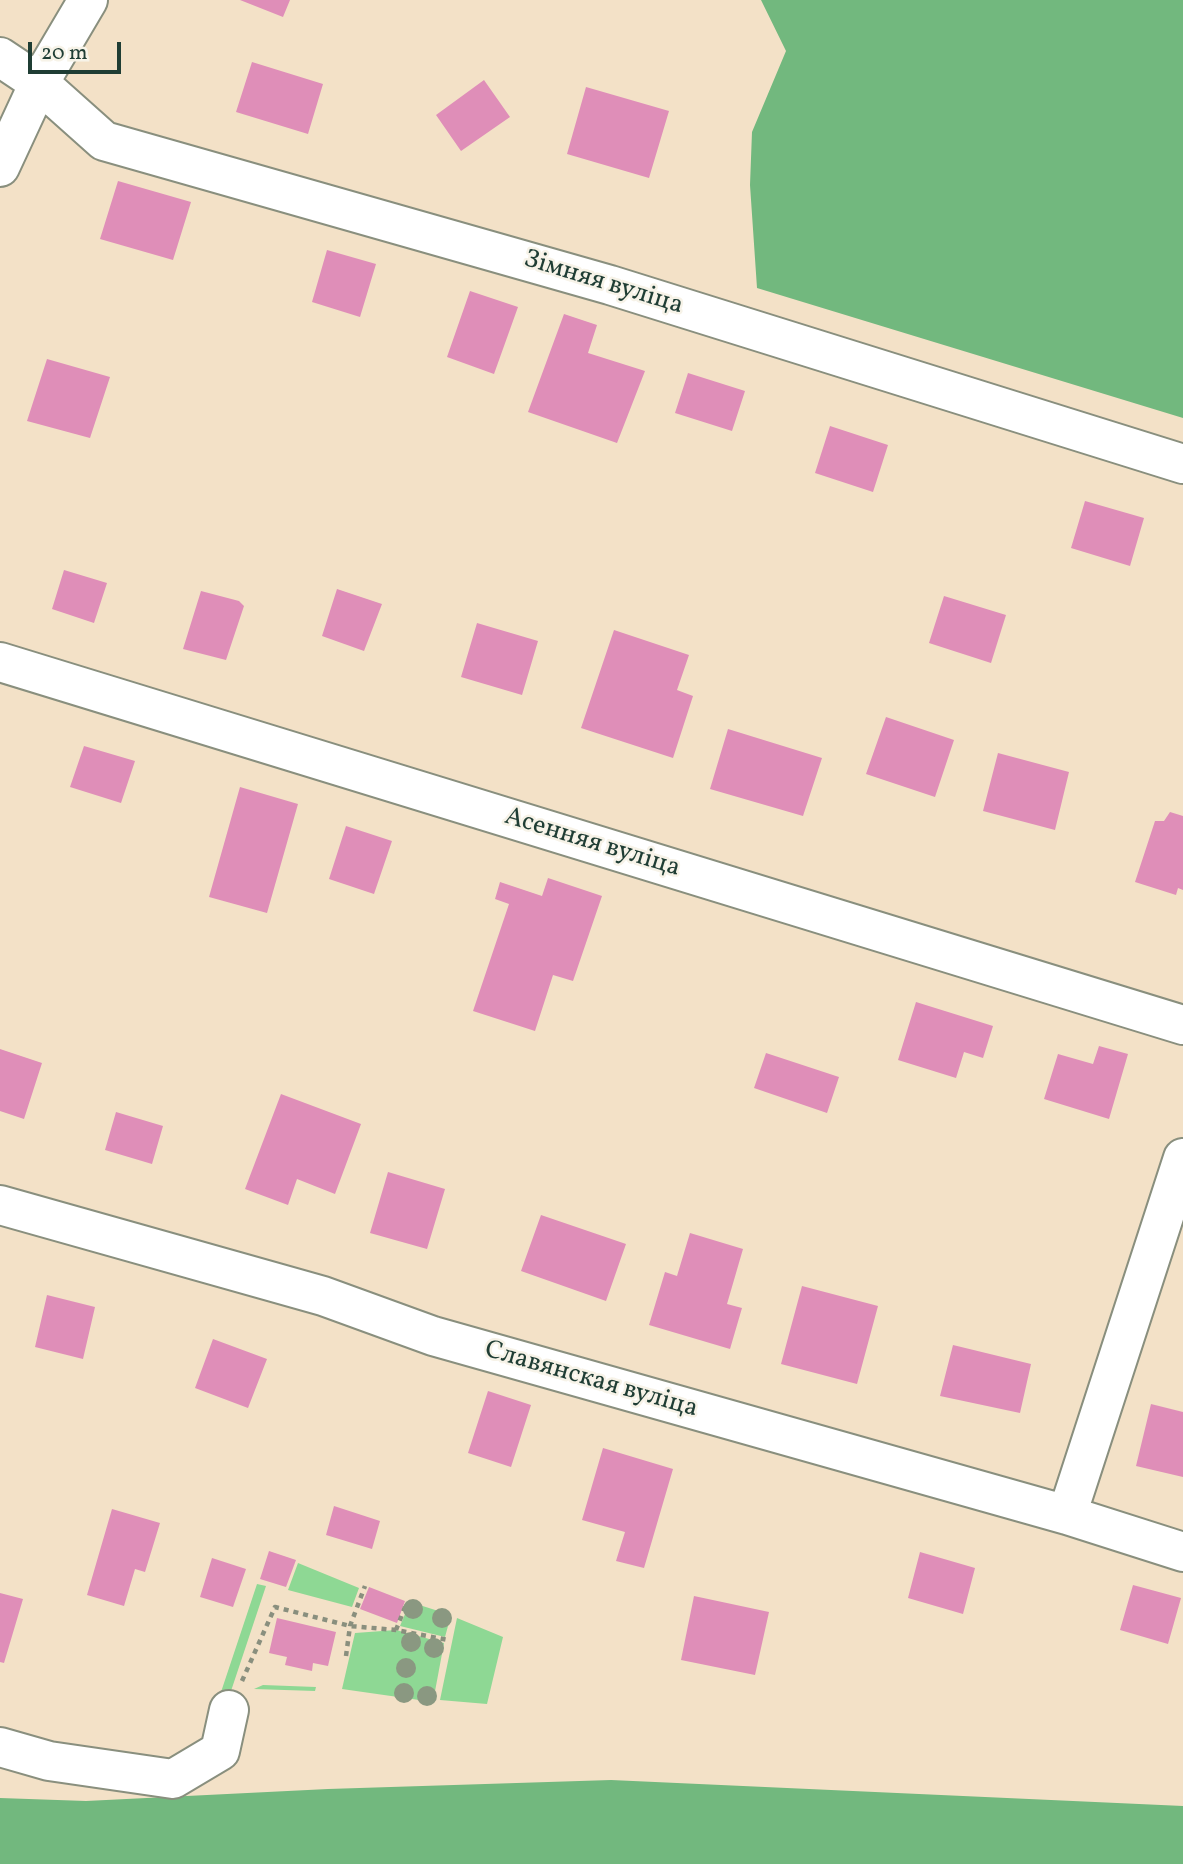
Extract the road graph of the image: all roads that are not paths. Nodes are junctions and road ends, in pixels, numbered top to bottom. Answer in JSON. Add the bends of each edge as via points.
{"nodes":[{"id":1,"x":88,"y":0,"type":"edge"},
{"id":2,"x":0,"y":57,"type":"edge"},
{"id":3,"x":39,"y":82,"type":"junction"},
{"id":4,"x":0,"y":167,"type":"edge"},
{"id":5,"x":1183,"y":464,"type":"edge"},
{"id":6,"x":0,"y":662,"type":"edge"},
{"id":7,"x":1183,"y":1025,"type":"edge"},
{"id":8,"x":1183,"y":1158,"type":"edge"},
{"id":9,"x":0,"y":1205,"type":"edge"},
{"id":10,"x":1067,"y":1515,"type":"junction"},
{"id":11,"x":1183,"y":1552,"type":"edge"},
{"id":12,"x":229,"y":1710,"type":"road end"},
{"id":13,"x":0,"y":1747,"type":"edge"}],
"edges":[{"from":1,"to":3,"type":"street"},
{"from":2,"to":3,"type":"street","name":"Зімняя вуліца"},
{"from":3,"to":4,"type":"street"},
{"from":3,"to":5,"type":"street","name":"Зімняя вуліца","via":[[104,141],[610,285]]},
{"from":6,"to":7,"type":"street","name":"Асенняя вуліца"},
{"from":8,"to":10,"type":"street"},
{"from":9,"to":10,"type":"street","name":"Славянская вуліца","via":[[323,1296],[433,1336]]},
{"from":10,"to":11,"type":"street","name":"Славянская вуліца"},
{"from":12,"to":13,"type":"street","via":[[220,1751],[173,1779],[49,1761]]}]}
